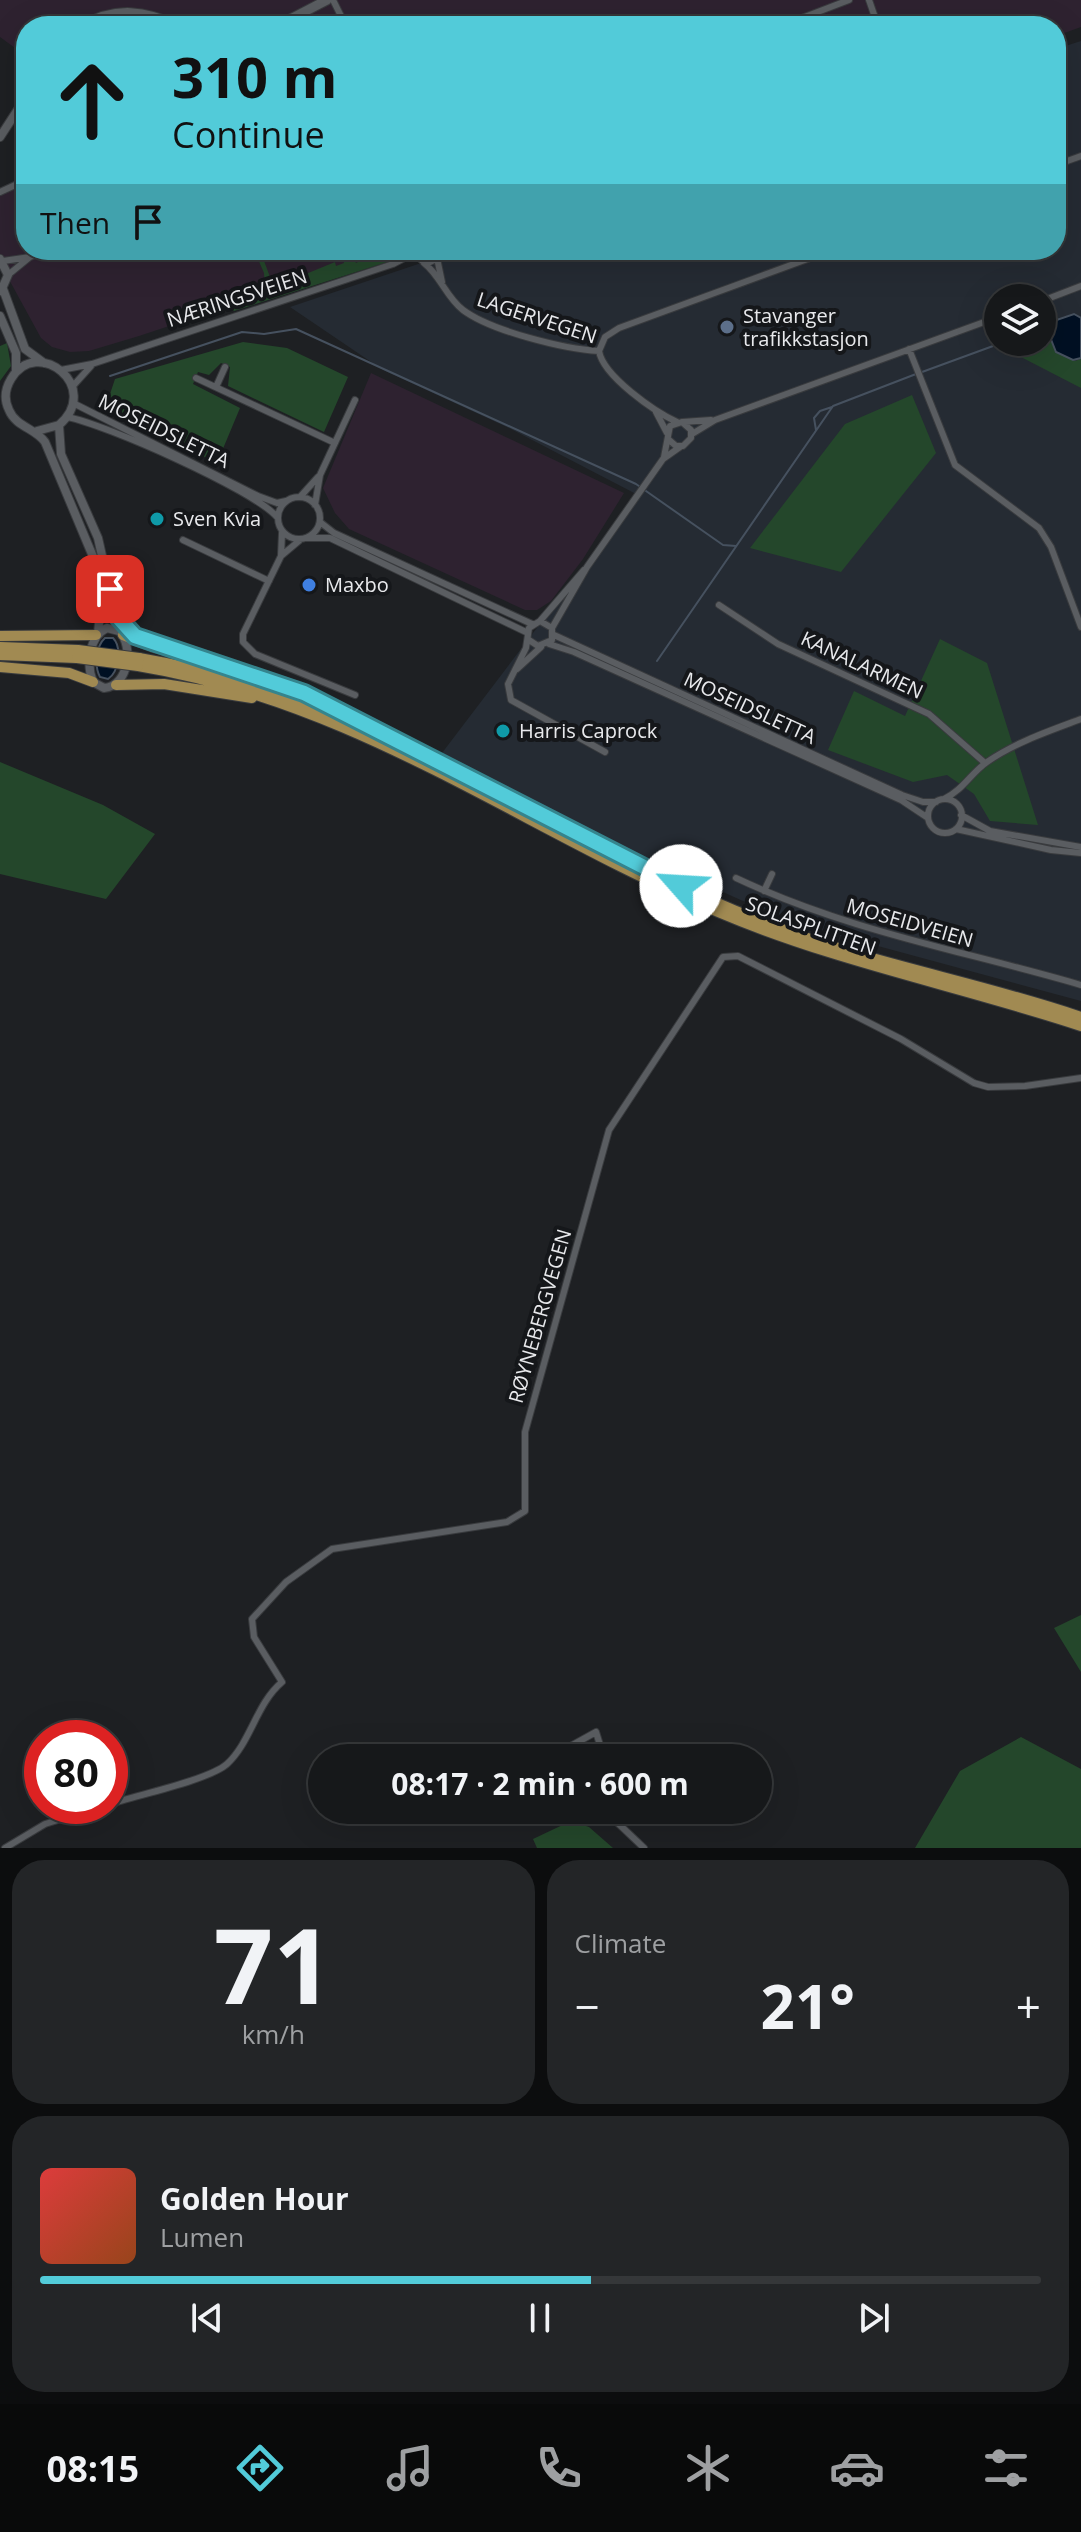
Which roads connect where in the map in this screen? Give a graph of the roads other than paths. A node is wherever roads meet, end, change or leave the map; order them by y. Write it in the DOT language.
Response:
graph roads {
  1 [pos="330,0"];
  2 [pos="849,0"];
  3 [pos="101,16"];
  4 [pos="158,16"];
  5 [pos="297,16"];
  6 [pos="807,16"];
  7 [pos="16,112"];
  8 [pos="0,137"];
  9 [pos="1,260"];
  10 [pos="26,260"];
  11 [pos="400,260"];
  12 [pos="433,260"];
  13 [pos="437,260"];
  14 [pos="805,260"];
  15 [pos="422,262"];
  16 [pos="393,264"];
  17 [pos="8,275"];
  18 [pos="443,286"];
  19 [pos="1081,286"];
  20 [pos="1,290"];
  21 [pos="1056,296"];
  22 [pos="0,316"];
  23 [pos="984,322"];
  24 [pos="909,349"];
  25 [pos="599,351"];
  26 [pos="44,363"];
  27 [pos="92,364"];
  28 [pos="225,367"];
  29 [pos="61,370"];
  30 [pos="16,373"];
  31 [pos="196,378"];
  32 [pos="4,387"];
  33 [pos="72,387"];
  34 [pos="216,387"];
  35 [pos="355,400"];
  36 [pos="3,401"];
  37 [pos="73,403"];
  38 [pos="656,412"];
  39 [pos="67,417"];
  40 [pos="715,420"];
  41 [pos="680,422"];
  42 [pos="59,425"];
  43 [pos="37,431"];
  44 [pos="692,434"];
  45 [pos="667,436"];
  46 [pos="335,443"];
  47 [pos="680,447"];
  48 [pos="663,459"];
  49 [pos="320,475"];
  50 [pos="300,497"];
  51 [pos="286,501"];
  52 [pos="315,505"];
  53 [pos="277,517"];
  54 [pos="320,522"];
  55 [pos="282,533"];
  56 [pos="303,539"];
  57 [pos="183,540"];
  58 [pos="281,556"];
  59 [pos="587,567"];
  60 [pos="269,581"];
  61 [pos="111,599"];
  62 [pos="719,605"];
  63 [pos="540,621"];
  64 [pos="532,624"];
  65 [pos="1081,627"];
  66 [pos="553,631"];
  67 [pos="121,633"];
  68 [pos="97,634"];
  69 [pos="0,636"];
  70 [pos="529,636"];
  71 [pos="545,645"];
  72 [pos="0,647"];
  73 [pos="169,649"];
  74 [pos="77,654"];
  75 [pos="0,655"];
  76 [pos="138,662"];
  77 [pos="0,667"];
  78 [pos="512,674"];
  79 [pos="93,682"];
  80 [pos="116,685"];
  81 [pos="355,695"];
  82 [pos="330,719"];
  83 [pos="1081,719"];
  84 [pos="380,733"];
  85 [pos="605,752"];
  86 [pos="985,763"];
  87 [pos="964,786"];
  88 [pos="944,799"];
  89 [pos="936,802"];
  90 [pos="960,811"];
  91 [pos="928,818"];
  92 [pos="956,829"];
  93 [pos="1081,850"];
  94 [pos="772,874"];
  95 [pos="736,878"];
  96 [pos="764,891"];
  97 [pos="1081,985"];
  98 [pos="1081,1017"];
  99 [pos="1081,1026"];
  100 [pos="1081,1078"];
  101 [pos="574,1744"];
  102 [pos="600,1744"];
  103 [pos="128,1798"];
  104 [pos="45,1824"];
  105 [pos="619,1824"];
  106 [pos="5,1848"];
  107 [pos="644,1848"];
  1 -- 5 [label="main road"];
  2 -- 6 [label="street"];
  3 -- 4 [label="street"];
  7 -- 8 [label="street"];
  9 -- 17 [label="street"];
  10 -- 17 [label="street"];
  11 -- 16 [label="street, NÆRINGSVEIEN"];
  12 -- 15 [label="street, NÆRINGSVEIEN"];
  13 -- 18 [label="street"];
  14 -- 25 [label="street"];
  15 -- 16 [label="street, NÆRINGSVEIEN"];
  15 -- 18 [label="street, LAGERVEGEN"];
  16 -- 27 [label="street, NÆRINGSVEIEN"];
  17 -- 20 [label="street"];
  18 -- 25 [label="street, LAGERVEGEN"];
  19 -- 21 [label="street"];
  20 -- 26 [label="street"];
  22 -- 30 [label="street"];
  23 -- 24 [label="street"];
  24 -- 40 [label="street"];
  24 -- 65 [label="street"];
  25 -- 38 [label="street, LAGERVEGEN"];
  26 -- 29 [label="street"];
  26 -- 30 [label="street"];
  27 -- 29 [label="street, NÆRINGSVEIEN"];
  27 -- 33 [label="street"];
  28 -- 34 [label="street"];
  29 -- 33 [label="street"];
  30 -- 32 [label="street"];
  31 -- 34 [label="street"];
  32 -- 36 [label="street"];
  33 -- 37 [label="street"];
  34 -- 46 [label="street"];
  35 -- 46 [label="street"];
  36 -- 43 [label="street"];
  37 -- 39 [label="street"];
  37 -- 51 [label="street, MOSEIDSLETTA"];
  38 -- 41 [label="street, LAGERVEGEN"];
  38 -- 45 [label="street, LAGERVEGEN"];
  39 -- 42 [label="street"];
  39 -- 53 [label="street, MOSEIDSLETTA"];
  40 -- 41 [label="street"];
  40 -- 44 [label="street"];
  41 -- 44 [label="street"];
  41 -- 45 [label="street"];
  42 -- 43 [label="street"];
  42 -- 61 [label="street"];
  43 -- 68 [label="street"];
  44 -- 47 [label="street"];
  45 -- 47 [label="street"];
  45 -- 48 [label="street"];
  46 -- 49 [label="street"];
  47 -- 48 [label="street"];
  48 -- 59 [label="street"];
  49 -- 50 [label="street"];
  49 -- 52 [label="street"];
  50 -- 51 [label="street"];
  50 -- 52 [label="street"];
  51 -- 53 [label="street"];
  52 -- 54 [label="street"];
  53 -- 55 [label="street"];
  54 -- 56 [label="street"];
  54 -- 64 [label="street"];
  55 -- 56 [label="street"];
  55 -- 58 [label="street"];
  56 -- 58 [label="street"];
  56 -- 70 [label="street"];
  57 -- 60 [label="street"];
  58 -- 60 [label="street"];
  59 -- 63 [label="street"];
  59 -- 66 [label="street"];
  60 -- 81 [label="street"];
  61 -- 67 [label="street"];
  61 -- 73 [label="street"];
  62 -- 86 [label="street, KANALARMEN"];
  63 -- 64 [label="street"];
  63 -- 66 [label="street, MOSEIDSLETTA"];
  64 -- 70 [label="street"];
  66 -- 71 [label="street"];
  66 -- 89 [label="street, MOSEIDSLETTA"];
  67 -- 68 [label="street"];
  67 -- 73 [label="highway"];
  67 -- 80 [label="street"];
  68 -- 69 [label="highway"];
  68 -- 79 [label="street"];
  70 -- 71 [label="street, MOSEIDSLETTA"];
  70 -- 78 [label="street"];
  71 -- 78 [label="street"];
  71 -- 91 [label="street, MOSEIDSLETTA"];
  72 -- 74 [label="highway, SOLASPLITTEN"];
  73 -- 84 [label="highway"];
  74 -- 75 [label="highway, SOLASPLITTEN"];
  74 -- 76 [label="highway, SOLASPLITTEN, bridge"];
  76 -- 82 [label="highway, SOLASPLITTEN"];
  76 -- 84 [label="highway, SOLASPLITTEN"];
  77 -- 79 [label="highway"];
  78 -- 85 [label="street"];
  79 -- 80 [label="street"];
  80 -- 82 [label="highway"];
  82 -- 99 [label="highway, SOLASPLITTEN"];
  83 -- 86 [label="street"];
  84 -- 98 [label="highway, SOLASPLITTEN"];
  86 -- 87 [label="street"];
  87 -- 88 [label="street"];
  87 -- 90 [label="street"];
  88 -- 89 [label="street"];
  88 -- 90 [label="street"];
  89 -- 91 [label="street"];
  90 -- 92 [label="street"];
  90 -- 93 [label="street"];
  91 -- 92 [label="street"];
  92 -- 93 [label="street"];
  94 -- 96 [label="street"];
  95 -- 96 [label="street, MOSEIDVEIEN"];
  96 -- 97 [label="street, MOSEIDVEIEN"];
  100 -- 103 [label="street, RØYNEBERGVEGEN"];
  101 -- 102 [label="street"];
  104 -- 106 [label="street"];
  105 -- 107 [label="street"];
}
